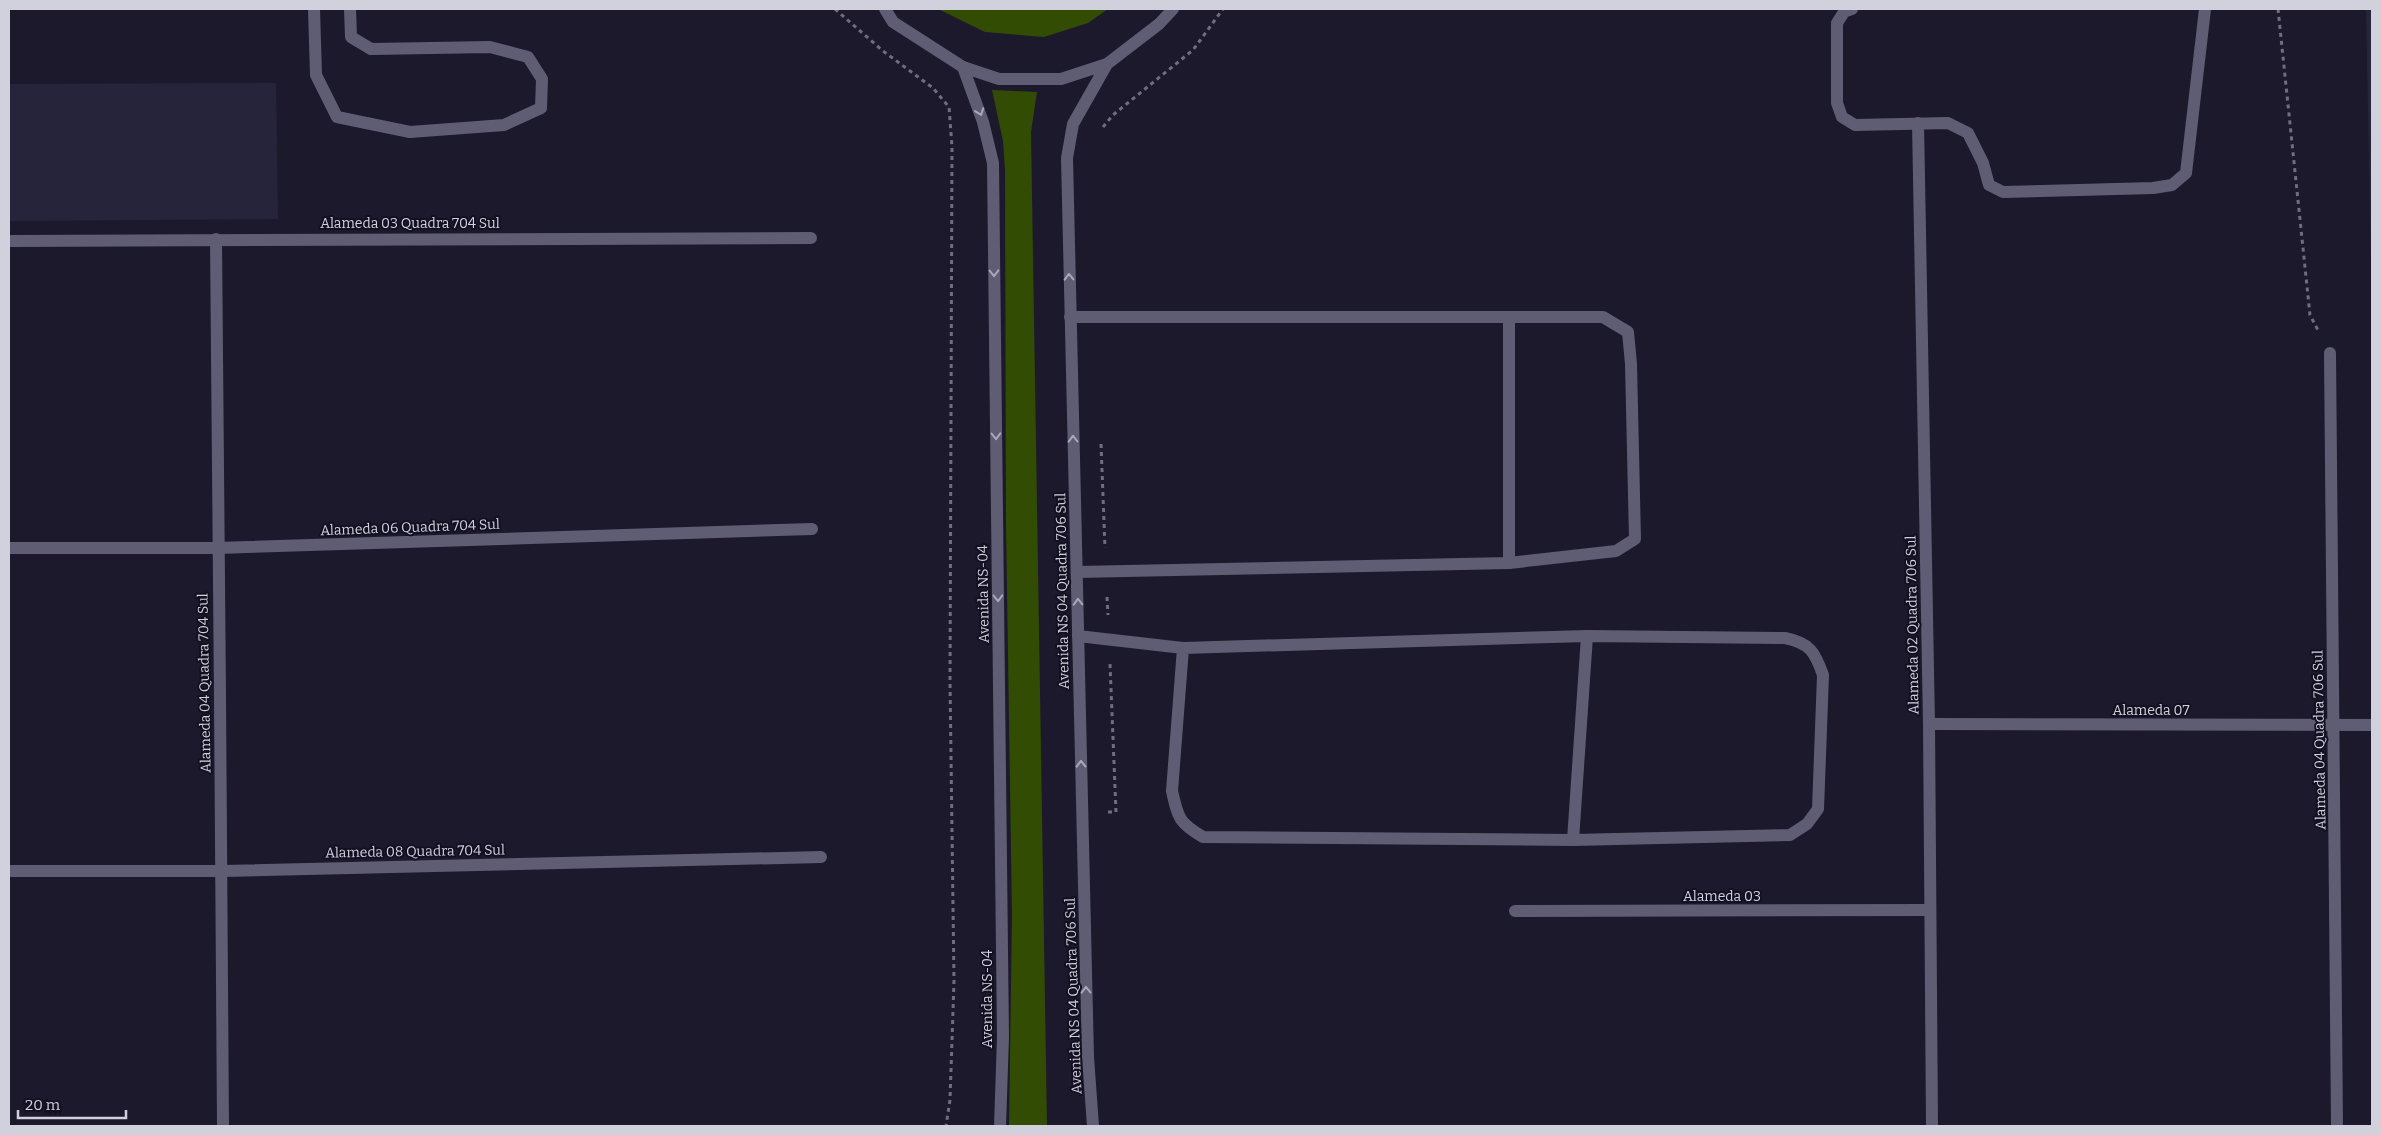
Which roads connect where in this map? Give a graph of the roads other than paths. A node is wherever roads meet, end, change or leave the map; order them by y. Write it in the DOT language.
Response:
graph roads {
  1 [pos="314,9"];
  2 [pos="350,9"];
  3 [pos="885,9"];
  4 [pos="1173,9"];
  5 [pos="1852,9"];
  6 [pos="2205,9"];
  7 [pos="1107,64"];
  8 [pos="963,67"];
  9 [pos="1918,123"];
  10 [pos="811,238"];
  11 [pos="216,239"];
  12 [pos="9,241"];
  13 [pos="1509,317"];
  14 [pos="1070,318"];
  15 [pos="2330,353"];
  16 [pos="812,529"];
  17 [pos="9,548"];
  18 [pos="217,548"];
  19 [pos="1509,563"];
  20 [pos="1077,572"];
  21 [pos="1078,636"];
  22 [pos="1587,636"];
  23 [pos="1183,648"];
  24 [pos="1929,724"];
  25 [pos="2372,725"];
  26 [pos="2334,726"];
  27 [pos="1573,840"];
  28 [pos="821,858"];
  29 [pos="9,871"];
  30 [pos="223,871"];
  31 [pos="1930,910"];
  32 [pos="1515,911"];
  33 [pos="223,1126"];
  34 [pos="1000,1126"];
  35 [pos="1093,1126"];
  36 [pos="1932,1126"];
  37 [pos="2338,1126"];
  1 -- 2 [label="street"];
  3 -- 8 [label="street"];
  4 -- 7 [label="street"];
  5 -- 9 [label="street"];
  6 -- 9 [label="street"];
  7 -- 8 [label="street"];
  14 -- 7 [label="street, Avenida NS 04 Quadra 706 Sul, one-way"];
  8 -- 34 [label="street, Avenida NS-04, one-way"];
  9 -- 24 [label="street, Alameda 02 Quadra 706 Sul"];
  10 -- 11 [label="street, Alameda 03 Quadra 704 Sul"];
  11 -- 12 [label="street, Alameda 03 Quadra 704 Sul"];
  11 -- 18 [label="street, Alameda 04 Quadra 704 Sul"];
  13 -- 14 [label="street"];
  13 -- 19 [label="street"];
  13 -- 19 [label="street"];
  20 -- 14 [label="street, Avenida NS 04 Quadra 706 Sul, one-way"];
  15 -- 26 [label="street, Alameda 04 Quadra 706 Sul"];
  16 -- 18 [label="street, Alameda 06 Quadra 704 Sul"];
  17 -- 18 [label="street, Alameda 06 Quadra 704 Sul"];
  18 -- 30 [label="street, Alameda 04 Quadra 704 Sul"];
  19 -- 20 [label="street"];
  21 -- 20 [label="street, Avenida NS 04 Quadra 706 Sul, one-way"];
  21 -- 23 [label="street"];
  35 -- 21 [label="street, Avenida NS 04 Quadra 706 Sul, one-way"];
  22 -- 23 [label="street"];
  22 -- 27 [label="street"];
  22 -- 27 [label="street"];
  23 -- 27 [label="street"];
  24 -- 26 [label="street, Alameda 07"];
  24 -- 31 [label="street, Alameda 02 Quadra 706 Sul"];
  25 -- 26 [label="street, Alameda 07"];
  26 -- 37 [label="street, Alameda 04 Quadra 706 Sul"];
  28 -- 30 [label="street, Alameda 08 Quadra 704 Sul"];
  29 -- 30 [label="street, Alameda 08 Quadra 704 Sul"];
  30 -- 33 [label="street, Alameda 04 Quadra 704 Sul"];
  31 -- 32 [label="street, Alameda 03"];
  31 -- 36 [label="street, Alameda 02 Quadra 706 Sul"];
}
